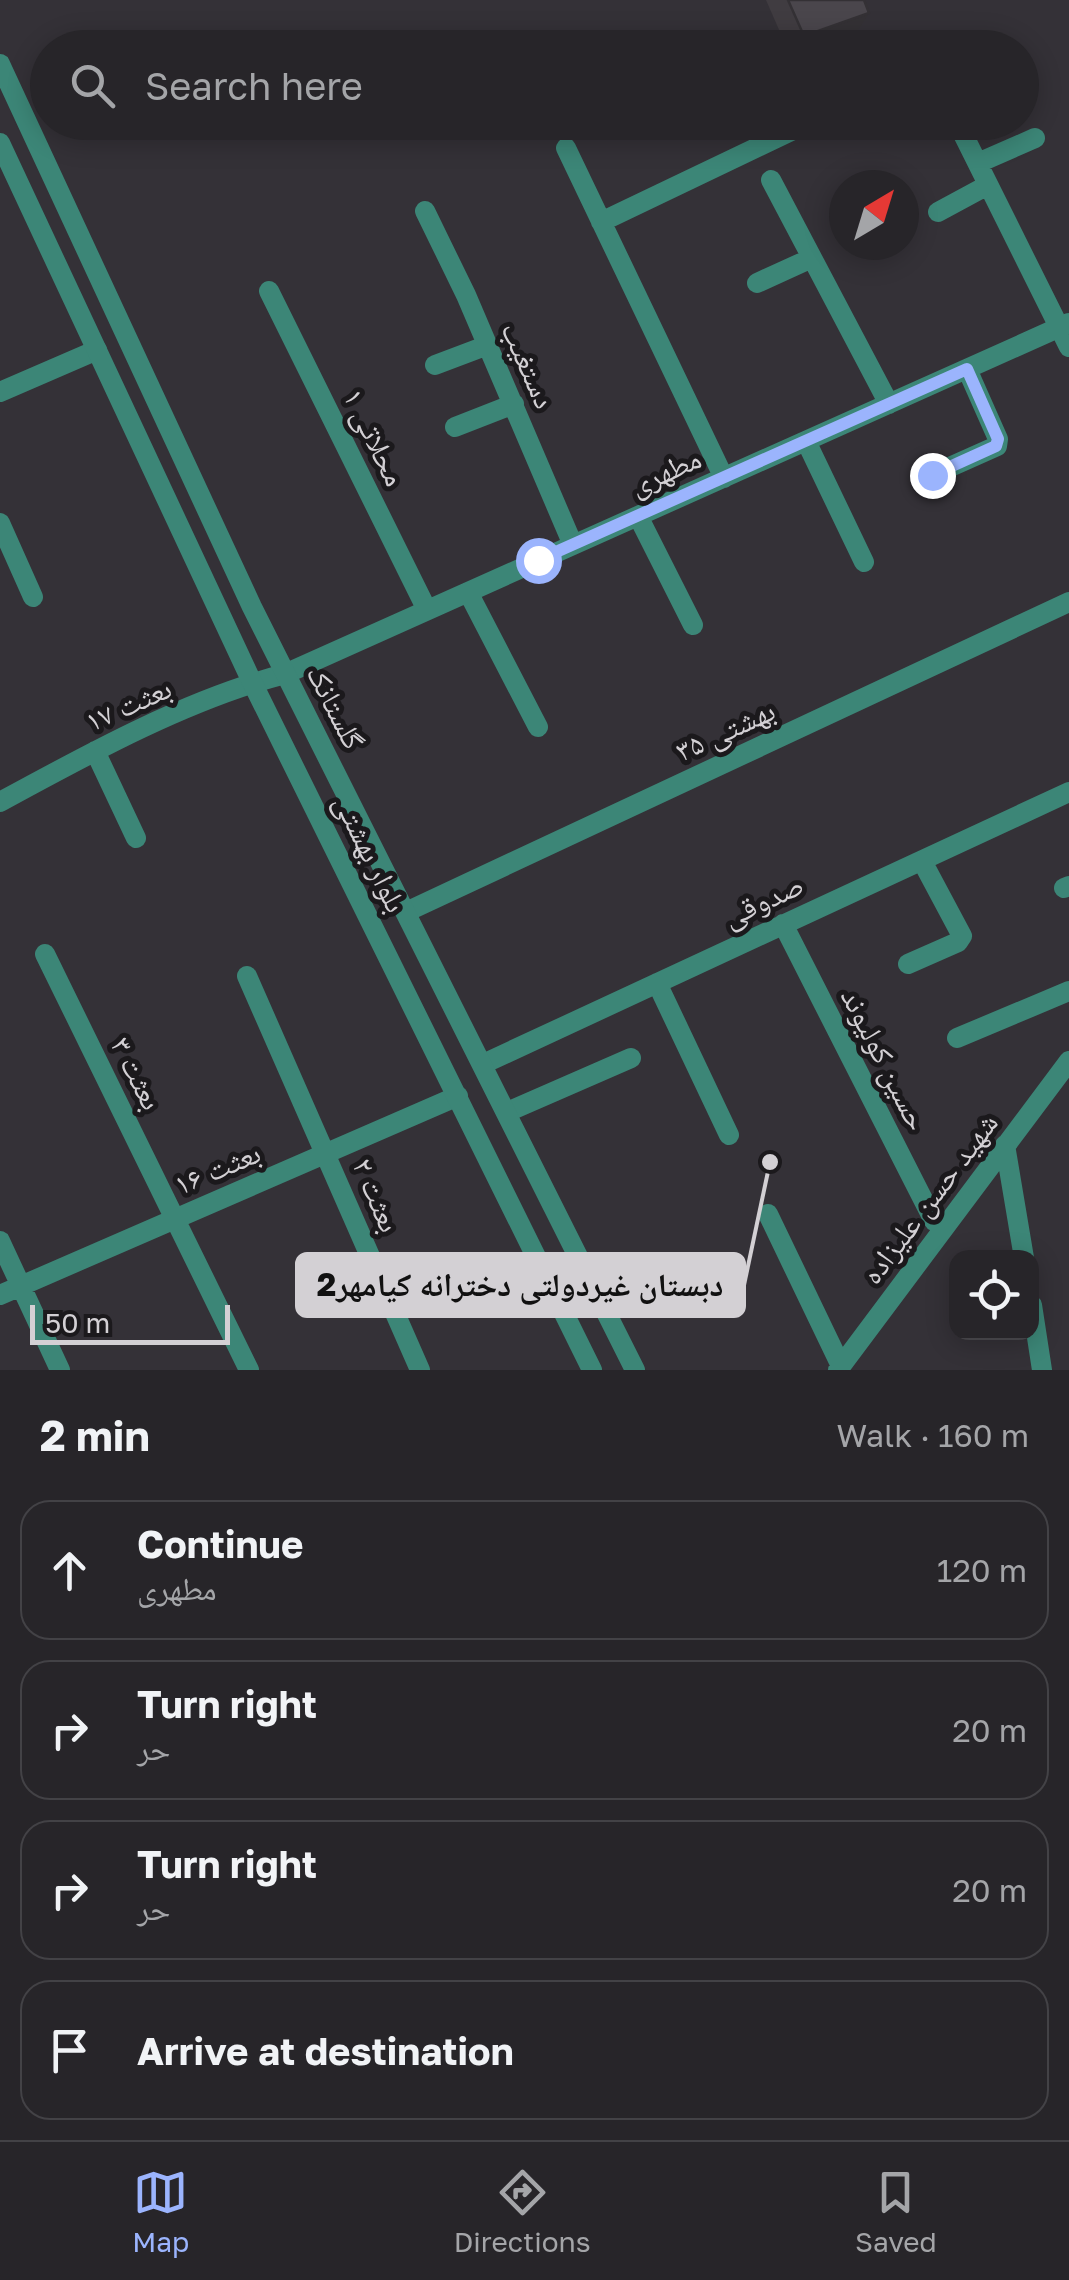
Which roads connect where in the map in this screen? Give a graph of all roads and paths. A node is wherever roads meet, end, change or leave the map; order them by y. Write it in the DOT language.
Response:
graph roads {
  1 [pos="0,64"];
  2 [pos="30,128"];
  3 [pos="36,140"];
  4 [pos="772,140"];
  5 [pos="966,140"];
  6 [pos="1030,140"];
  7 [pos="0,143"];
  8 [pos="566,148"];
  9 [pos="978,163"];
  10 [pos="771,180"];
  11 [pos="988,185"];
  12 [pos="425,211"];
  13 [pos="938,212"];
  14 [pos="601,222"];
  15 [pos="812,258"];
  16 [pos="757,283"];
  17 [pos="269,291"];
  18 [pos="1066,332"];
  19 [pos="488,345"];
  20 [pos="98,350"];
  21 [pos="436,364"];
  22 [pos="967,369"];
  23 [pos="0,392"];
  24 [pos="514,404"];
  25 [pos="889,404"];
  26 [pos="455,427"];
  27 [pos="806,440"];
  28 [pos="932,475"];
  29 [pos="724,478"];
  30 [pos="638,516"];
  31 [pos="0,523"];
  32 [pos="574,545"];
  33 [pos="864,562"];
  34 [pos="468,592"];
  35 [pos="33,597"];
  36 [pos="1069,602"];
  37 [pos="427,610"];
  38 [pos="694,625"];
  39 [pos="285,674"];
  40 [pos="252,682"];
  41 [pos="538,727"];
  42 [pos="95,751"];
  43 [pos="1069,792"];
  44 [pos="0,802"];
  45 [pos="136,838"];
  46 [pos="922,861"];
  47 [pos="406,912"];
  48 [pos="783,924"];
  49 [pos="44,954"];
  50 [pos="908,964"];
  51 [pos="247,976"];
  52 [pos="657,982"];
  53 [pos="1069,992"];
  54 [pos="958,1038"];
  55 [pos="632,1058"];
  56 [pos="1069,1061"];
  57 [pos="483,1064"];
  58 [pos="458,1096"];
  59 [pos="506,1112"];
  60 [pos="728,1135"];
  61 [pos="1005,1145"];
  62 [pos="326,1153"];
  63 [pos="768,1214"];
  64 [pos="176,1218"];
  65 [pos="934,1221"];
  66 [pos="0,1241"];
  67 [pos="1023,1250"];
  68 [pos="22,1285"];
  69 [pos="0,1294"];
  70 [pos="1037,1340"];
  71 [pos="839,1368"];
  72 [pos="60,1370"];
  73 [pos="249,1370"];
  74 [pos="420,1370"];
  75 [pos="592,1370"];
  76 [pos="635,1370"];
  77 [pos="1042,1370"];
  1 -- 2 [label="street, گلستانک"];
  3 -- 39 [label="street, گلستانک"];
  4 -- 14 [label="street"];
  5 -- 9 [label="street"];
  6 -- 9 [label="street"];
  7 -- 20 [label="street, بلوار بهشتی"];
  8 -- 14 [label="street"];
  9 -- 11 [label="street"];
  10 -- 15 [label="street"];
  11 -- 13 [label="street"];
  11 -- 18 [label="street"];
  12 -- 19 [label="street, دستغیب"];
  14 -- 29 [label="street"];
  15 -- 16 [label="street"];
  15 -- 25 [label="street"];
  17 -- 37 [label="street, محلاتی ۱"];
  18 -- 22 [label="street, مطهری"];
  19 -- 21 [label="street"];
  19 -- 24 [label="street, دستغیب"];
  20 -- 23 [label="street"];
  20 -- 40 [label="street, بلوار بهشتی"];
  22 -- 25 [label="street, مطهری"];
  22 -- 28 [label="street"];
  24 -- 26 [label="street"];
  24 -- 32 [label="street, دستغیب"];
  25 -- 27 [label="street, مطهری"];
  27 -- 29 [label="street, مطهری"];
  27 -- 33 [label="street"];
  29 -- 30 [label="street, مطهری"];
  30 -- 32 [label="street, مطهری"];
  30 -- 38 [label="street"];
  31 -- 35 [label="street"];
  32 -- 34 [label="street, مطهری"];
  34 -- 37 [label="street, مطهری"];
  34 -- 41 [label="street"];
  36 -- 47 [label="street, بهشتی ۳۵"];
  37 -- 39 [label="street, مطهری"];
  39 -- 40 [label="street, بعثت ۱۷"];
  39 -- 47 [label="street, گلستانک"];
  40 -- 42 [label="street, بعثت ۱۷"];
  40 -- 58 [label="street, بلوار بهشتی"];
  42 -- 44 [label="street, بعثت ۱۷"];
  42 -- 45 [label="street"];
  43 -- 46 [label="street, صدوقی"];
  46 -- 48 [label="street, صدوقی"];
  46 -- 50 [label="street"];
  47 -- 57 [label="street, گلستانک"];
  48 -- 52 [label="street, صدوقی"];
  48 -- 65 [label="street, حسین کولیوند"];
  49 -- 64 [label="street, بعثت ۳"];
  51 -- 62 [label="street, بعثت ۲"];
  52 -- 57 [label="street, صدوقی"];
  52 -- 60 [label="street"];
  53 -- 54 [label="street"];
  55 -- 59 [label="street"];
  56 -- 61 [label="street, شهید حسن علیزاده"];
  57 -- 59 [label="street, گلستانک"];
  58 -- 62 [label="street, بعثت ۱۶"];
  58 -- 75 [label="street, بلوار بهشتی"];
  59 -- 76 [label="street, گلستانک"];
  61 -- 67 [label="street"];
  61 -- 71 [label="street, شهید حسن علیزاده"];
  62 -- 64 [label="street, بعثت ۱۶"];
  62 -- 74 [label="street, بعثت ۲"];
  63 -- 71 [label="street"];
  64 -- 68 [label="street, بعثت ۱۶"];
  64 -- 73 [label="street, بعثت ۳"];
  66 -- 68 [label="street"];
  68 -- 69 [label="street, بعثت ۱۶"];
  68 -- 72 [label="street"];
  70 -- 77 [label="street"];
}
